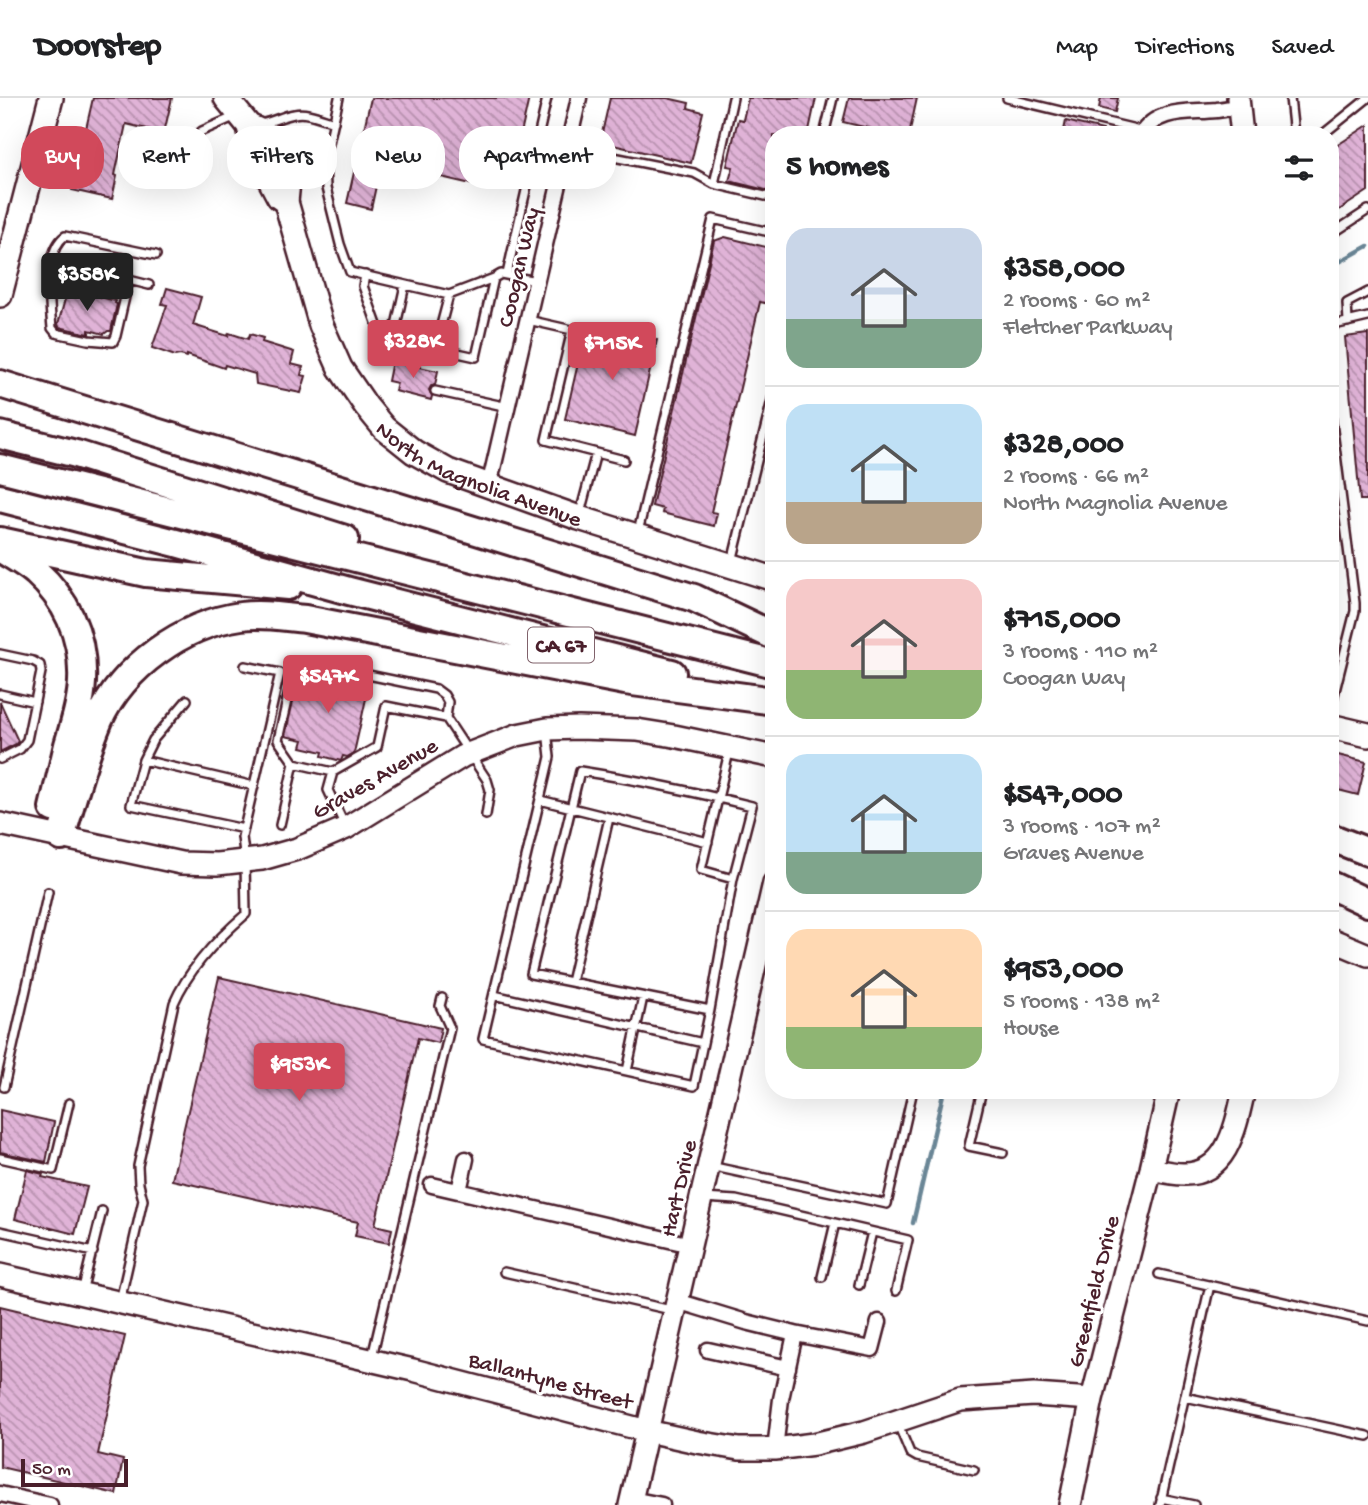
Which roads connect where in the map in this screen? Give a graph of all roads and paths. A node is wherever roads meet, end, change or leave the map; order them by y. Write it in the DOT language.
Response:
graph roads {
  1 [pos="51,98"];
  2 [pos="339,98"];
  3 [pos="547,98"];
  4 [pos="579,98"];
  5 [pos="733,98"];
  6 [pos="833,98"];
  7 [pos="1007,98"];
  8 [pos="1290,98"];
  9 [pos="1368,99"];
  10 [pos="1238,102"];
  11 [pos="238,113"];
  12 [pos="334,122"];
  13 [pos="212,126"];
  14 [pos="573,126"];
  15 [pos="826,126"];
  16 [pos="1115,126"];
  17 [pos="1148,126"];
  18 [pos="1241,126"];
  19 [pos="1293,126"];
  20 [pos="1334,126"];
  21 [pos="616,158"];
  22 [pos="713,184"];
  23 [pos="559,189"];
  24 [pos="765,196"];
  25 [pos="1368,210"];
  26 [pos="1339,229"];
  27 [pos="765,231"];
  28 [pos="156,255"];
  29 [pos="507,274"];
  30 [pos="365,275"];
  31 [pos="494,278"];
  32 [pos="537,282"];
  33 [pos="149,285"];
  34 [pos="405,285"];
  35 [pos="1368,292"];
  36 [pos="0,295"];
  37 [pos="449,295"];
  38 [pos="1368,317"];
  39 [pos="528,320"];
  40 [pos="1348,322"];
  41 [pos="1339,324"];
  42 [pos="393,339"];
  43 [pos="435,348"];
  44 [pos="0,384"];
  45 [pos="435,391"];
  46 [pos="508,407"];
  47 [pos="765,428"];
  48 [pos="8,437"];
  49 [pos="596,453"];
  50 [pos="624,460"];
  51 [pos="2,468"];
  52 [pos="1339,478"];
  53 [pos="489,486"];
  54 [pos="0,499"];
  55 [pos="579,518"];
  56 [pos="637,536"];
  57 [pos="0,541"];
  58 [pos="0,548"];
  59 [pos="731,566"];
  60 [pos="765,576"];
  61 [pos="349,591"];
  62 [pos="624,627"];
  63 [pos="765,632"];
  64 [pos="0,654"];
  65 [pos="765,662"];
  66 [pos="245,666"];
  67 [pos="1339,675"];
  68 [pos="0,695"];
  69 [pos="765,698"];
  70 [pos="765,699"];
  71 [pos="187,701"];
  72 [pos="35,702"];
  73 [pos="446,718"];
  74 [pos="1339,728"];
  75 [pos="547,729"];
  76 [pos="1368,735"];
  77 [pos="730,748"];
  78 [pos="470,754"];
  79 [pos="765,755"];
  80 [pos="0,758"];
  81 [pos="143,760"];
  82 [pos="294,763"];
  83 [pos="333,772"];
  84 [pos="254,786"];
  85 [pos="718,797"];
  86 [pos="540,800"];
  87 [pos="571,809"];
  88 [pos="486,815"];
  89 [pos="609,818"];
  90 [pos="0,824"];
  91 [pos="280,825"];
  92 [pos="346,828"];
  93 [pos="244,829"];
  94 [pos="54,836"];
  95 [pos="1339,841"];
  96 [pos="708,842"];
  97 [pos="1368,852"];
  98 [pos="245,860"];
  99 [pos="733,879"];
  100 [pos="1339,889"];
  101 [pos="48,892"];
  102 [pos="1368,903"];
  103 [pos="765,924"];
  104 [pos="1339,943"];
  105 [pos="1368,955"];
  106 [pos="571,982"];
  107 [pos="494,995"];
  108 [pos="643,997"];
  109 [pos="442,998"];
  110 [pos="710,1010"];
  111 [pos="636,1027"];
  112 [pos="703,1043"];
  113 [pos="627,1071"];
  114 [pos="4,1087"];
  115 [pos="911,1099"];
  116 [pos="980,1099"];
  117 [pos="1167,1099"];
  118 [pos="1241,1099"];
  119 [pos="69,1103"];
  120 [pos="1003,1153"];
  121 [pos="0,1158"];
  122 [pos="466,1159"];
  123 [pos="709,1166"];
  124 [pos="1151,1169"];
  125 [pos="432,1185"];
  126 [pos="459,1191"];
  127 [pos="702,1198"];
  128 [pos="102,1211"];
  129 [pos="835,1223"];
  130 [pos="0,1231"];
  131 [pos="872,1232"];
  132 [pos="691,1245"];
  133 [pos="93,1252"];
  134 [pos="504,1272"];
  135 [pos="1159,1274"];
  136 [pos="0,1275"];
  137 [pos="822,1277"];
  138 [pos="859,1285"];
  139 [pos="1210,1285"];
  140 [pos="896,1291"];
  141 [pos="82,1293"];
  142 [pos="120,1301"];
  143 [pos="676,1306"];
  144 [pos="1368,1321"];
  145 [pos="879,1322"];
  146 [pos="795,1334"];
  147 [pos="708,1350"];
  148 [pos="371,1360"];
  149 [pos="788,1368"];
  150 [pos="1185,1397"];
  151 [pos="1092,1399"];
  152 [pos="897,1421"];
  153 [pos="647,1431"];
  154 [pos="1368,1436"];
  155 [pos="775,1449"];
  156 [pos="974,1471"];
  157 [pos="0,1494"];
  158 [pos="1160,1501"];
  159 [pos="631,1502"];
  160 [pos="50,1505"];
  161 [pos="662,1505"];
  162 [pos="1070,1505"];
  163 [pos="1194,1505"];
  1 -- 36 [label="main road"];
  2 -- 12 [label="lane"];
  3 -- 29 [label="lane"];
  4 -- 14 [label="street, Coogan Way"];
  5 -- 22 [label="lane"];
  6 -- 15 [label="lane"];
  7 -- 16 [label="lane"];
  8 -- 19 [label="lane"];
  9 -- 20 [label="lane"];
  10 -- 17 [label="street"];
  10 -- 18 [label="main road"];
  11 -- 12 [label="lane"];
  11 -- 13 [label="lane"];
  11 -- 53 [label="main road, North Magnolia Avenue"];
  12 -- 30 [label="lane"];
  21 -- 22 [label="lane"];
  22 -- 24 [label="lane"];
  23 -- 32 [label="street, Coogan Way"];
  25 -- 26 [label="lane"];
  27 -- 56 [label="lane"];
  28 -- 33 [label="lane"];
  29 -- 31 [label="lane"];
  29 -- 32 [label="lane"];
  30 -- 34 [label="lane"];
  30 -- 42 [label="lane"];
  31 -- 37 [label="lane"];
  31 -- 43 [label="lane"];
  32 -- 39 [label="street, Coogan Way"];
  34 -- 37 [label="lane"];
  34 -- 42 [label="lane"];
  35 -- 40 [label="lane"];
  37 -- 43 [label="lane"];
  38 -- 40 [label="lane"];
  39 -- 46 [label="street, Coogan Way"];
  39 -- 49 [label="lane"];
  40 -- 41 [label="lane"];
  42 -- 43 [label="lane"];
  44 -- 63 [label="highway"];
  45 -- 46 [label="lane"];
  46 -- 53 [label="street, Coogan Way"];
  47 -- 59 [label="lane"];
  48 -- 62 [label="highway"];
  49 -- 50 [label="lane"];
  49 -- 55 [label="lane"];
  51 -- 62 [label="highway"];
  52 -- 67 [label="lane"];
  53 -- 55 [label="main road, North Magnolia Avenue"];
  54 -- 61 [label="highway"];
  55 -- 56 [label="main road, North Magnolia Avenue"];
  56 -- 59 [label="main road, North Magnolia Avenue"];
  57 -- 61 [label="highway"];
  58 -- 94 [label="highway"];
  59 -- 60 [label="main road, North Magnolia Avenue"];
  61 -- 69 [label="highway, CA 67"];
  62 -- 65 [label="highway, CA 67"];
  64 -- 72 [label="lane"];
  66 -- 84 [label="lane"];
  68 -- 72 [label="lane"];
  70 -- 94 [label="highway"];
  71 -- 81 [label="lane"];
  72 -- 80 [label="lane"];
  73 -- 78 [label="lane"];
  73 -- 82 [label="lane"];
  73 -- 83 [label="lane"];
  74 -- 76 [label="main road"];
  75 -- 77 [label="main road, Graves Avenue"];
  75 -- 78 [label="main road, Graves Avenue"];
  75 -- 86 [label="lane"];
  77 -- 79 [label="main road, Graves Avenue"];
  77 -- 85 [label="lane"];
  78 -- 88 [label="lane"];
  78 -- 92 [label="main road, Graves Avenue"];
  81 -- 84 [label="lane"];
  81 -- 93 [label="lane"];
  82 -- 83 [label="lane"];
  82 -- 91 [label="lane"];
  83 -- 92 [label="lane"];
  84 -- 93 [label="lane"];
  85 -- 87 [label="lane"];
  85 -- 96 [label="lane"];
  85 -- 99 [label="lane"];
  86 -- 87 [label="lane"];
  86 -- 107 [label="lane"];
  87 -- 89 [label="lane"];
  87 -- 106 [label="lane"];
  89 -- 96 [label="lane"];
  89 -- 106 [label="lane"];
  90 -- 94 [label="main road, Graves Avenue"];
  92 -- 98 [label="main road, Graves Avenue"];
  93 -- 98 [label="lane"];
  94 -- 98 [label="main road, Graves Avenue"];
  95 -- 97 [label="highway"];
  96 -- 99 [label="lane"];
  98 -- 142 [label="lane"];
  99 -- 110 [label="lane"];
  100 -- 102 [label="highway"];
  101 -- 114 [label="lane"];
  103 -- 123 [label="main road, Hart Drive"];
  104 -- 105 [label="main road"];
  106 -- 108 [label="lane"];
  107 -- 111 [label="lane"];
  107 -- 113 [label="lane"];
  108 -- 110 [label="lane"];
  108 -- 111 [label="lane"];
  109 -- 148 [label="lane"];
  110 -- 112 [label="lane"];
  111 -- 112 [label="lane"];
  111 -- 113 [label="lane"];
  112 -- 113 [label="lane"];
  115 -- 123 [label="lane"];
  116 -- 120 [label="lane"];
  117 -- 124 [label="main road, Greenfield Drive"];
  118 -- 124 [label="main road"];
  119 -- 121 [label="lane"];
  122 -- 126 [label="street"];
  123 -- 127 [label="main road, Hart Drive"];
  124 -- 151 [label="main road, Greenfield Drive"];
  125 -- 126 [label="street"];
  126 -- 132 [label="street"];
  127 -- 129 [label="lane"];
  127 -- 132 [label="main road, Hart Drive"];
  128 -- 133 [label="lane"];
  129 -- 131 [label="lane"];
  129 -- 137 [label="lane"];
  130 -- 133 [label="lane"];
  131 -- 138 [label="lane"];
  131 -- 140 [label="lane"];
  132 -- 143 [label="main road, Hart Drive"];
  133 -- 141 [label="lane"];
  134 -- 143 [label="lane"];
  135 -- 139 [label="lane"];
  136 -- 141 [label="main road, Ballantyne Street"];
  139 -- 144 [label="lane"];
  139 -- 150 [label="lane"];
  141 -- 142 [label="main road, Ballantyne Street"];
  142 -- 148 [label="main road, Ballantyne Street"];
  143 -- 146 [label="street"];
  143 -- 153 [label="main road, Hart Drive"];
  145 -- 146 [label="street"];
  146 -- 149 [label="street"];
  147 -- 149 [label="street"];
  148 -- 153 [label="main road, Ballantyne Street"];
  149 -- 155 [label="street"];
  150 -- 154 [label="lane"];
  150 -- 158 [label="lane"];
  151 -- 152 [label="main road, Ballantyne Street"];
  151 -- 162 [label="main road, Greenfield Drive"];
  152 -- 155 [label="main road, Ballantyne Street"];
  152 -- 156 [label="lane"];
  153 -- 155 [label="main road, Ballantyne Street"];
  153 -- 159 [label="main road, Hart Drive"];
  157 -- 160 [label="street"];
  158 -- 163 [label="lane"];
  159 -- 161 [label="street"];
}
